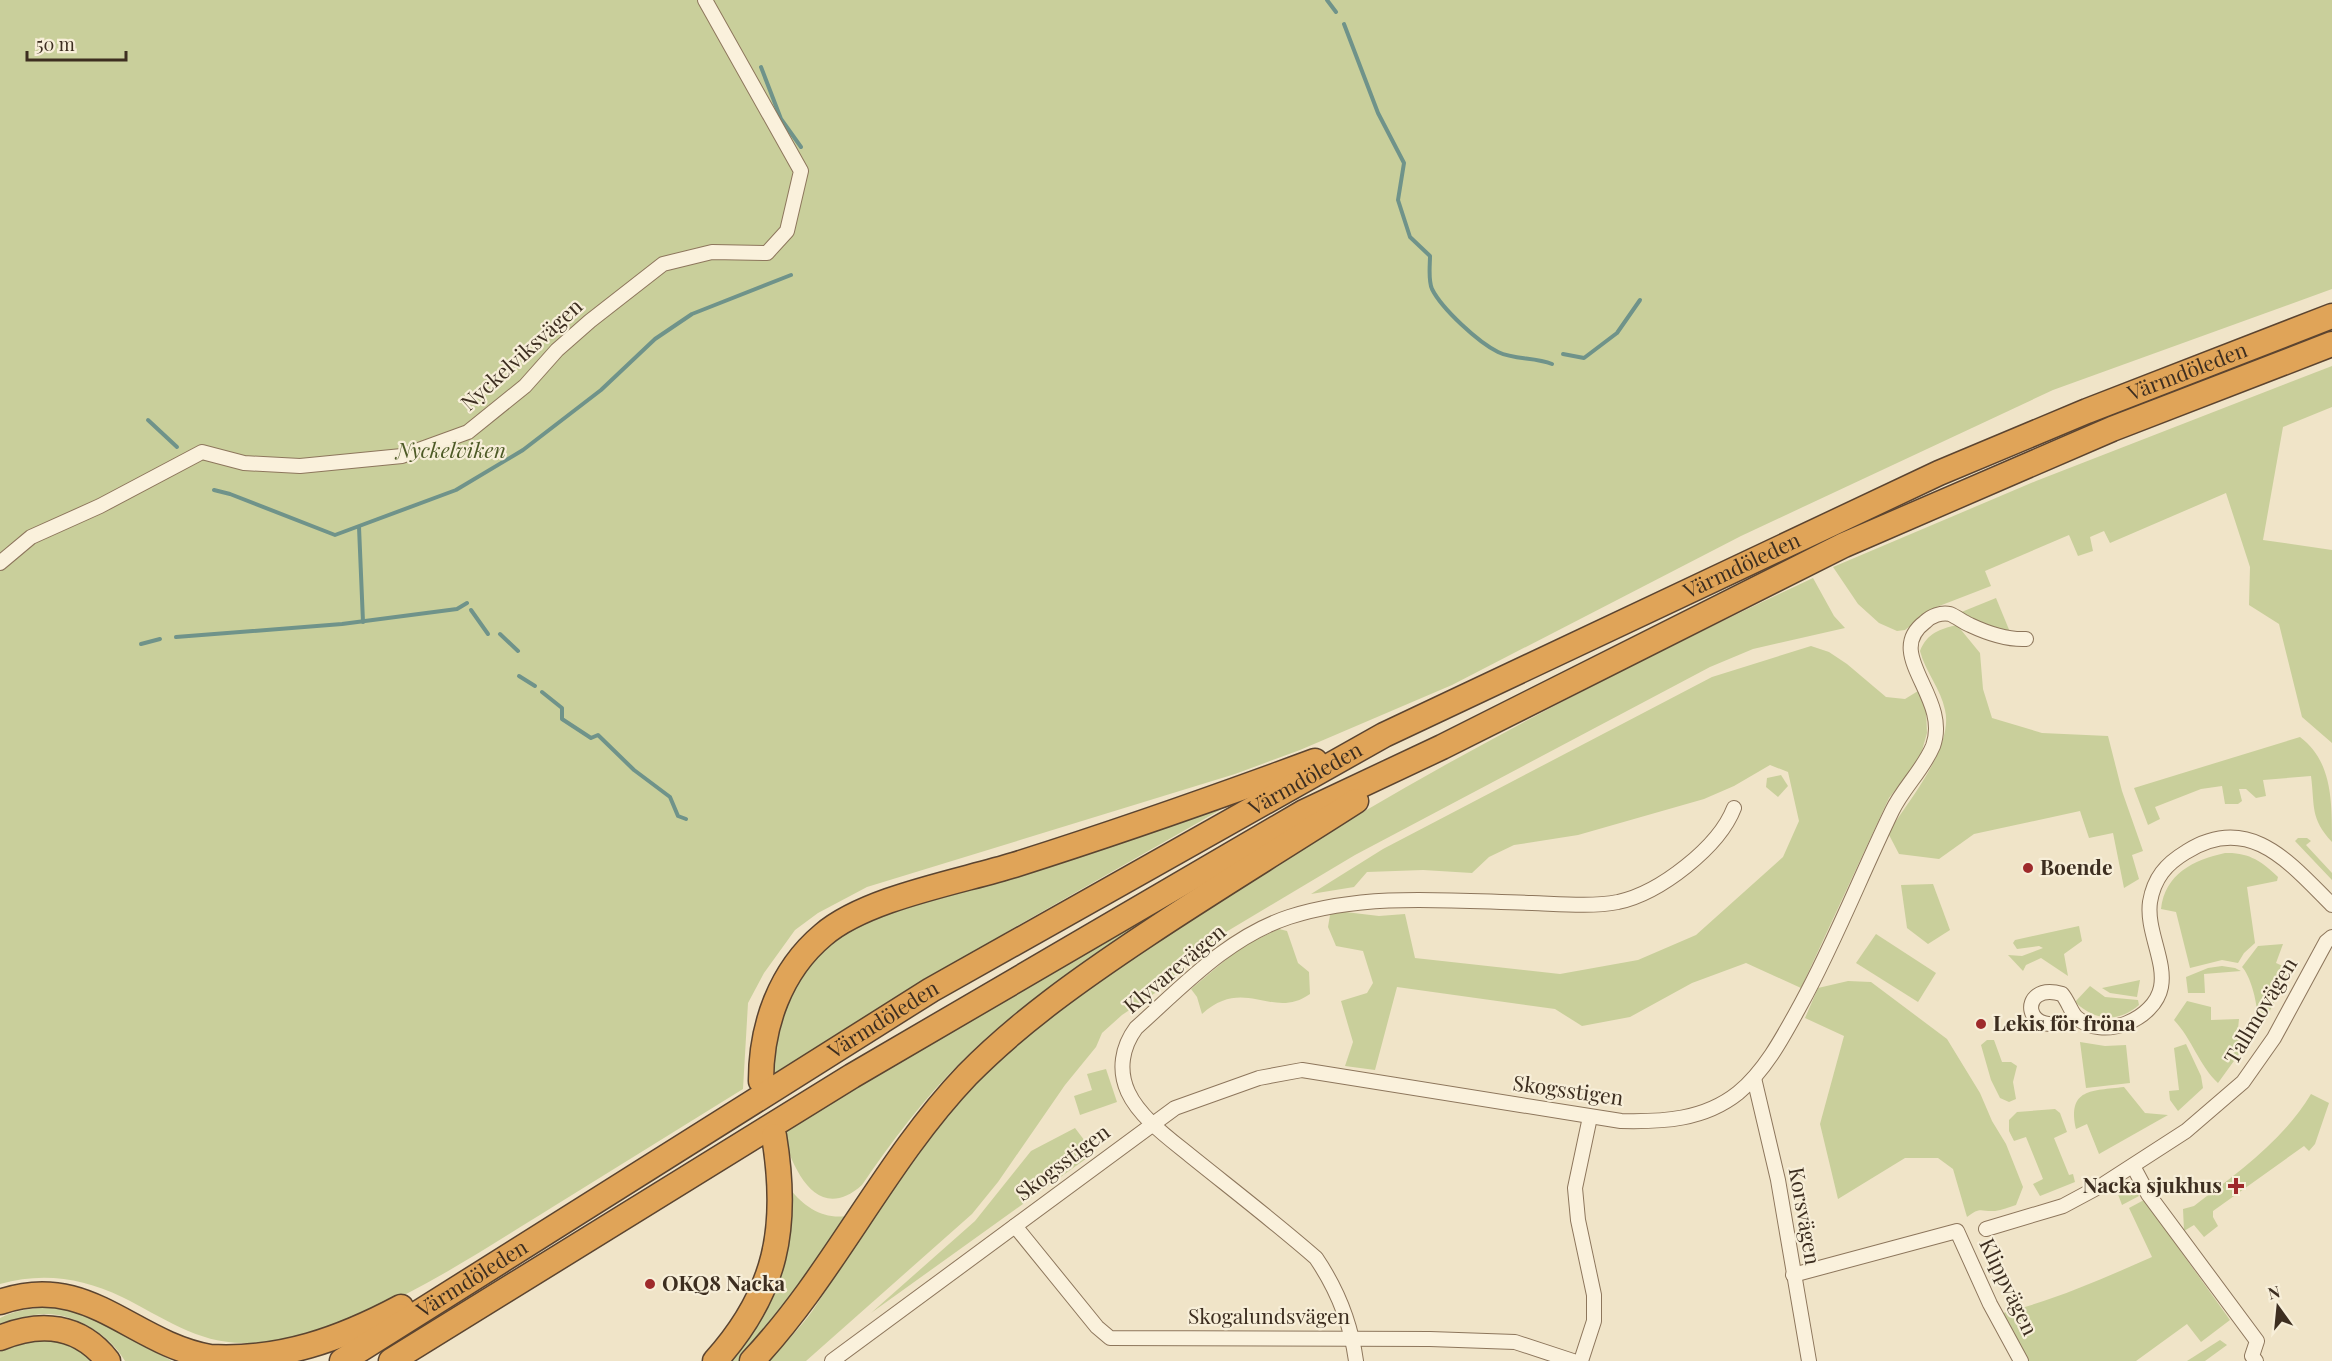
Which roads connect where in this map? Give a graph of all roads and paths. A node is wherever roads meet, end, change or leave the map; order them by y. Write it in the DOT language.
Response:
graph roads {
  1 [pos="705,0"];
  2 [pos="2332,316"];
  3 [pos="2332,344"];
  4 [pos="0,563"];
  5 [pos="2026,639"];
  6 [pos="1384,735"];
  7 [pos="1442,747"];
  8 [pos="1734,808"];
  9 [pos="2332,905"];
  10 [pos="2332,937"];
  11 [pos="2076,1017"];
  12 [pos="1754,1078"];
  13 [pos="761,1081"];
  14 [pos="1590,1118"];
  15 [pos="1154,1124"];
  16 [pos="774,1136"];
  17 [pos="2133,1166"];
  18 [pos="560,1224"];
  19 [pos="1015,1226"];
  20 [pos="1986,1228"];
  21 [pos="1793,1275"];
  22 [pos="0,1302"];
  23 [pos="446,1325"];
  24 [pos="0,1338"];
  25 [pos="1353,1338"];
  26 [pos="108,1361"];
  27 [pos="342,1361"];
  28 [pos="391,1361"];
  29 [pos="402,1361"];
  30 [pos="715,1361"];
  31 [pos="752,1361"];
  32 [pos="832,1361"];
  33 [pos="1356,1361"];
  34 [pos="1573,1361"];
  35 [pos="1581,1361"];
  36 [pos="1809,1361"];
  37 [pos="2021,1361"];
  38 [pos="2256,1361"];
  1 -- 4 [label="street, Nyckelviksvägen"];
  2 -- 6 [label="highway, Värmdöleden"];
  3 -- 7 [label="highway, Värmdöleden"];
  5 -- 12 [label="street, Skogsstigen"];
  6 -- 13 [label="highway"];
  6 -- 18 [label="highway, Värmdöleden"];
  7 -- 23 [label="highway, Värmdöleden"];
  7 -- 31 [label="highway"];
  8 -- 15 [label="street, Klyvarevägen"];
  9 -- 11 [label="street"];
  10 -- 17 [label="street, Tallmovägen"];
  12 -- 14 [label="street, Skogsstigen"];
  12 -- 21 [label="street, Korsvägen"];
  14 -- 15 [label="street, Skogsstigen"];
  14 -- 35 [label="street"];
  15 -- 19 [label="street, Skogsstigen"];
  15 -- 25 [label="street, Klyvarevägen"];
  16 -- 30 [label="highway"];
  17 -- 20 [label="street, Tallmovägen"];
  17 -- 38 [label="street"];
  18 -- 22 [label="highway"];
  18 -- 27 [label="highway, Värmdöleden"];
  19 -- 25 [label="street, Skogalundsvägen"];
  19 -- 32 [label="street, Skogsstigen"];
  21 -- 36 [label="street, Korsvägen"];
  21 -- 37 [label="street, Klippvägen"];
  23 -- 28 [label="highway, Värmdöleden"];
  23 -- 29 [label="highway"];
  24 -- 26 [label="highway"];
  25 -- 33 [label="street, Klyvarevägen"];
  25 -- 34 [label="street, Skogalundsvägen"];
}
